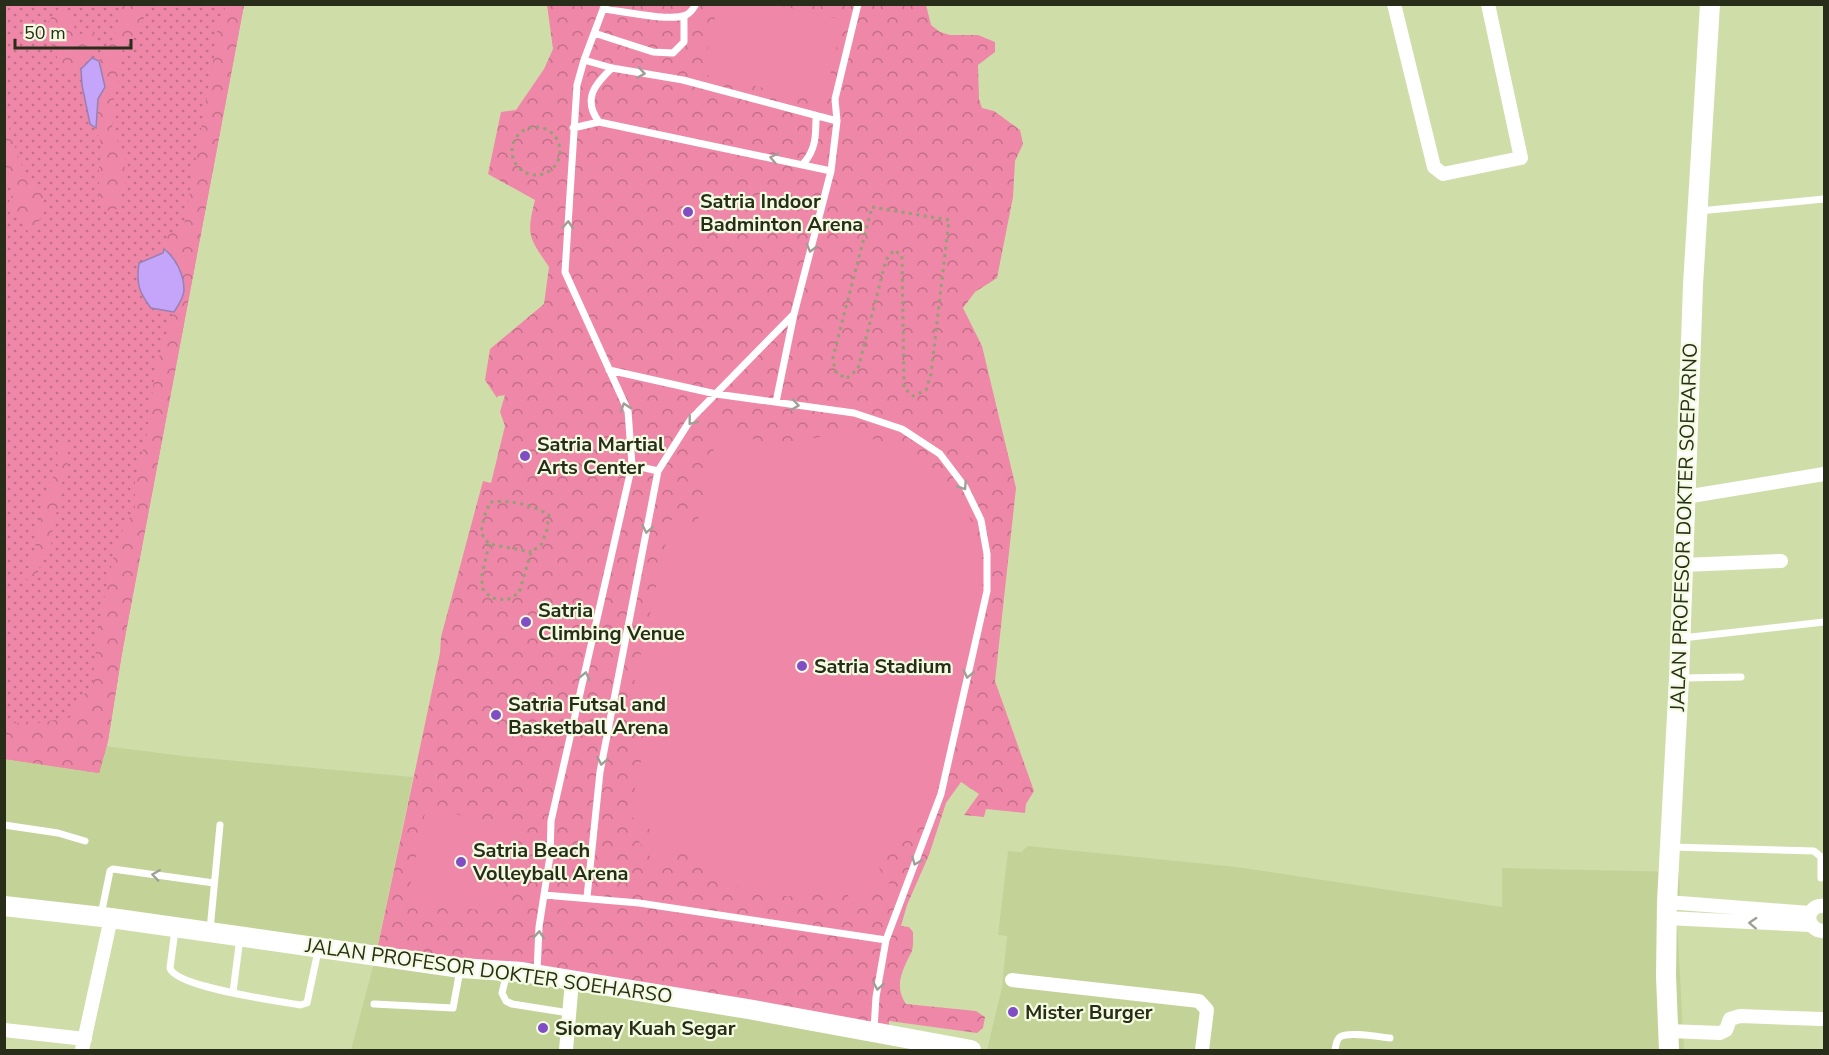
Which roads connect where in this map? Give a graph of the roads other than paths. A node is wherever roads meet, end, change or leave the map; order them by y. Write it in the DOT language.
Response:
graph roads {
  1 [pos="696,4"];
  2 [pos="858,4"];
  3 [pos="1394,4"];
  4 [pos="1488,4"];
  5 [pos="1710,4"];
  6 [pos="604,7"];
  7 [pos="684,16"];
  8 [pos="594,33"];
  9 [pos="584,60"];
  10 [pos="612,68"];
  11 [pos="816,116"];
  12 [pos="837,121"];
  13 [pos="600,122"];
  14 [pos="573,128"];
  15 [pos="803,165"];
  16 [pos="831,171"];
  17 [pos="1824,199"];
  18 [pos="1697,211"];
  19 [pos="794,314"];
  20 [pos="609,370"];
  21 [pos="716,394"];
  22 [pos="776,402"];
  23 [pos="632,465"];
  24 [pos="658,471"];
  25 [pos="1824,474"];
  26 [pos="1685,497"];
  27 [pos="1781,561"];
  28 [pos="1682,565"];
  29 [pos="1824,622"];
  30 [pos="1680,639"];
  31 [pos="1741,677"];
  32 [pos="1679,678"];
  33 [pos="4,825"];
  34 [pos="220,825"];
  35 [pos="85,841"];
  36 [pos="1670,847"];
  37 [pos="1821,878"];
  38 [pos="214,883"];
  39 [pos="544,895"];
  40 [pos="587,897"];
  41 [pos="4,906"];
  42 [pos="1824,906"];
  43 [pos="1667,910"];
  44 [pos="106,917"];
  45 [pos="1815,923"];
  46 [pos="176,927"];
  47 [pos="210,933"];
  48 [pos="240,937"];
  49 [pos="886,940"];
  50 [pos="319,948"];
  51 [pos="461,968"];
  52 [pos="507,971"];
  53 [pos="537,975"];
  54 [pos="1012,980"];
  55 [pos="572,981"];
  56 [pos="233,992"];
  57 [pos="375,1004"];
  58 [pos="569,1013"];
  59 [pos="1821,1019"];
  60 [pos="4,1030"];
  61 [pos="873,1032"];
  62 [pos="1390,1038"];
  63 [pos="1669,1041"];
  64 [pos="84,1045"];
  65 [pos="950,1049"];
  66 [pos="566,1050"];
  67 [pos="971,1050"];
  68 [pos="1202,1050"];
  69 [pos="1335,1050"];
  1 -- 7 [label="lane"];
  2 -- 12 [label="lane"];
  3 -- 4 [label="street"];
  5 -- 18 [label="street, JALAN PROFESOR DOKTER SOEPARNO"];
  6 -- 7 [label="lane"];
  6 -- 8 [label="lane"];
  7 -- 8 [label="lane"];
  8 -- 9 [label="lane"];
  9 -- 10 [label="lane"];
  9 -- 14 [label="lane"];
  10 -- 11 [label="lane, one-way"];
  10 -- 13 [label="lane"];
  11 -- 12 [label="lane"];
  11 -- 15 [label="lane"];
  12 -- 16 [label="lane"];
  13 -- 14 [label="lane"];
  15 -- 13 [label="lane, one-way"];
  20 -- 14 [label="lane, one-way"];
  15 -- 16 [label="lane"];
  16 -- 19 [label="lane, one-way"];
  17 -- 18 [label="lane"];
  18 -- 26 [label="street, JALAN PROFESOR DOKTER SOEPARNO"];
  19 -- 21 [label="lane"];
  19 -- 22 [label="lane"];
  20 -- 21 [label="lane"];
  23 -- 20 [label="lane, one-way"];
  21 -- 22 [label="lane"];
  21 -- 24 [label="lane, one-way"];
  22 -- 49 [label="lane, one-way"];
  23 -- 24 [label="lane"];
  39 -- 23 [label="lane, one-way"];
  24 -- 40 [label="lane, one-way"];
  25 -- 26 [label="street"];
  26 -- 28 [label="street, JALAN PROFESOR DOKTER SOEPARNO"];
  27 -- 28 [label="street"];
  28 -- 30 [label="street, JALAN PROFESOR DOKTER SOEPARNO"];
  29 -- 30 [label="lane"];
  30 -- 32 [label="street, JALAN PROFESOR DOKTER SOEPARNO"];
  31 -- 32 [label="lane"];
  32 -- 36 [label="street, JALAN PROFESOR DOKTER SOEPARNO"];
  33 -- 35 [label="lane"];
  34 -- 38 [label="lane"];
  36 -- 37 [label="lane"];
  36 -- 43 [label="street, JALAN PROFESOR DOKTER SOEPARNO"];
  38 -- 44 [label="lane, one-way"];
  38 -- 47 [label="lane"];
  39 -- 40 [label="lane"];
  53 -- 39 [label="lane, one-way"];
  40 -- 49 [label="lane"];
  41 -- 44 [label="street, JALAN PROFESOR DOKTER SOEHARSO"];
  42 -- 45 [label="street"];
  43 -- 45 [label="street"];
  43 -- 63 [label="street, JALAN PROFESOR DOKTER SOEPARNO"];
  44 -- 46 [label="street, JALAN PROFESOR DOKTER SOEHARSO"];
  44 -- 64 [label="street"];
  46 -- 47 [label="street, JALAN PROFESOR DOKTER SOEHARSO"];
  46 -- 56 [label="lane"];
  47 -- 48 [label="street, JALAN PROFESOR DOKTER SOEHARSO"];
  48 -- 50 [label="street, JALAN PROFESOR DOKTER SOEHARSO"];
  48 -- 56 [label="lane"];
  49 -- 61 [label="lane, one-way"];
  50 -- 51 [label="street, JALAN PROFESOR DOKTER SOEHARSO"];
  50 -- 56 [label="lane"];
  51 -- 52 [label="street, JALAN PROFESOR DOKTER SOEHARSO"];
  51 -- 57 [label="lane"];
  52 -- 53 [label="street, JALAN PROFESOR DOKTER SOEHARSO"];
  52 -- 58 [label="lane"];
  53 -- 55 [label="street, JALAN PROFESOR DOKTER SOEHARSO"];
  54 -- 68 [label="street"];
  55 -- 58 [label="street"];
  55 -- 61 [label="street, JALAN PROFESOR DOKTER SOEHARSO"];
  58 -- 66 [label="street"];
  59 -- 63 [label="street"];
  60 -- 64 [label="street"];
  61 -- 65 [label="street, JALAN PROFESOR DOKTER SOEHARSO"];
  62 -- 69 [label="lane"];
  65 -- 67 [label="street, JALAN PROFESOR DOKTER SOEHARSO"];
}
